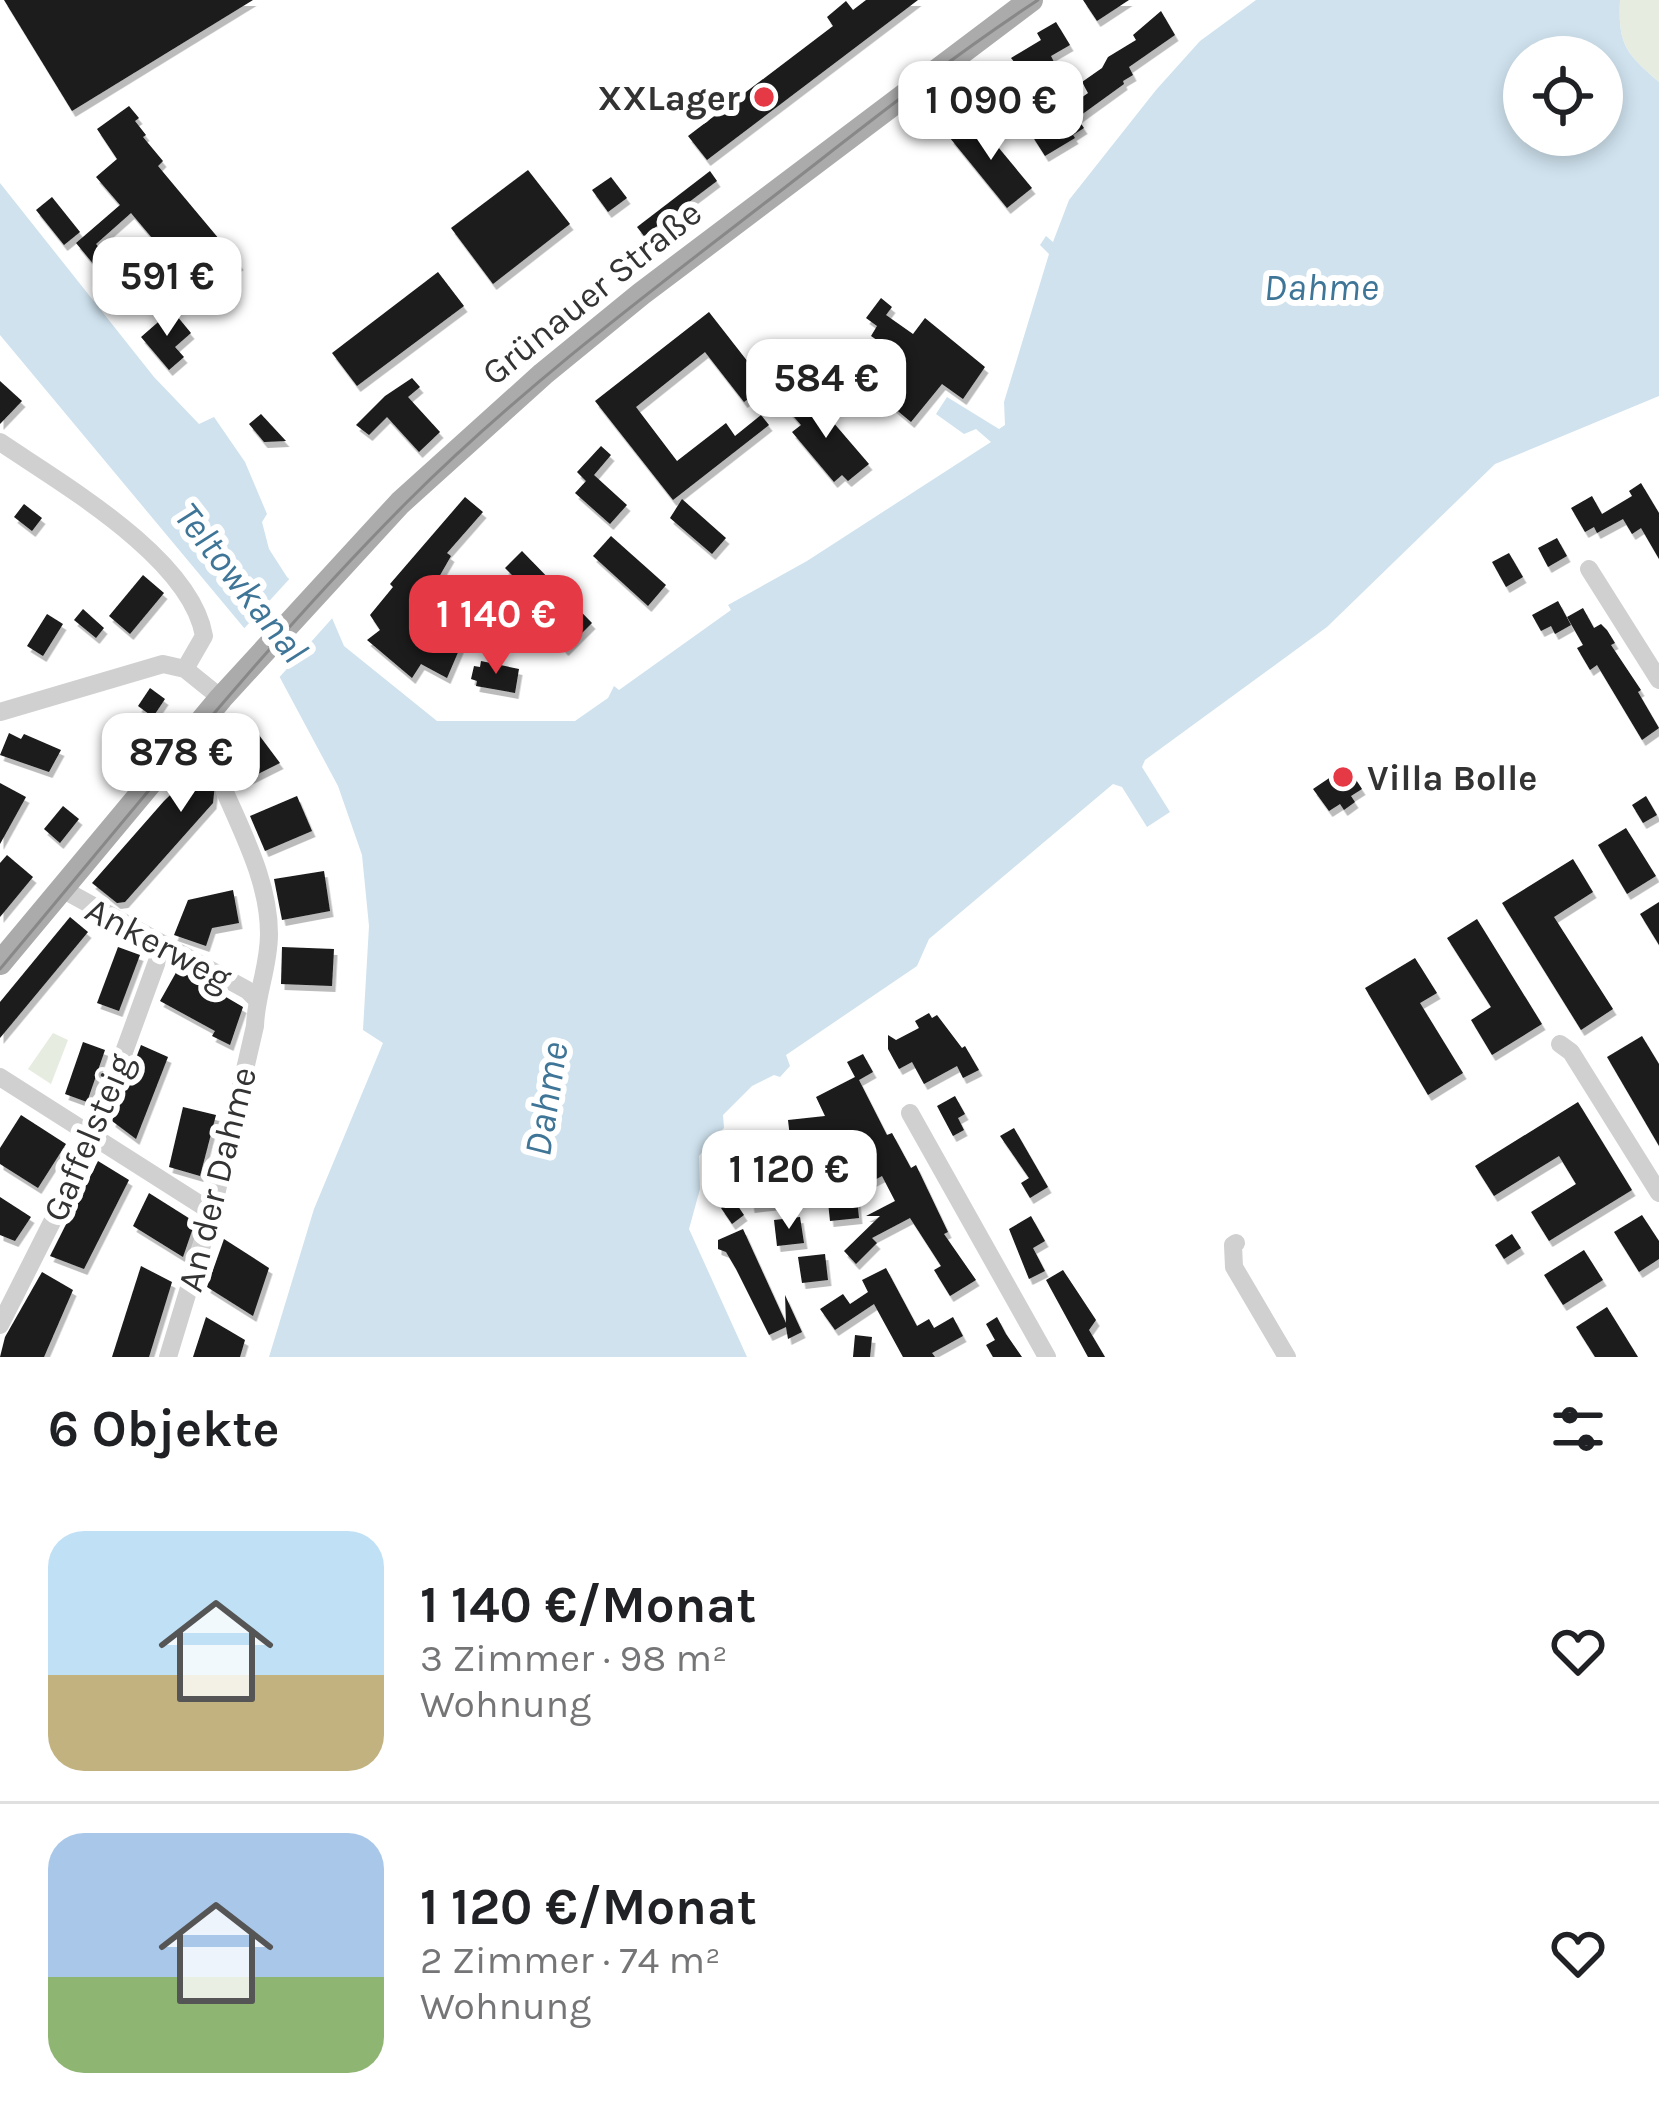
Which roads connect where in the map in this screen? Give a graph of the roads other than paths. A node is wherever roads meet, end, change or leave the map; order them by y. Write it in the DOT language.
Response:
graph roads {
  1 [pos="1031,0"];
  2 [pos="0,442"];
  3 [pos="1588,569"];
  4 [pos="185,669"];
  5 [pos="1659,680"];
  6 [pos="228,691"];
  7 [pos="0,712"];
  8 [pos="225,792"];
  9 [pos="62,889"];
  10 [pos="163,945"];
  11 [pos="0,963"];
  12 [pos="256,999"];
  13 [pos="1560,1045"];
  14 [pos="0,1077"];
  15 [pos="910,1113"];
  16 [pos="89,1134"];
  17 [pos="1659,1193"];
  18 [pos="212,1212"];
  19 [pos="1236,1243"];
  20 [pos="0,1325"];
  21 [pos="168,1357"];
  22 [pos="1047,1357"];
  23 [pos="1287,1357"];
  1 -- 6 [label="main road, Grünauer Straße"];
  2 -- 4 [label="street"];
  3 -- 5 [label="street"];
  4 -- 6 [label="street"];
  4 -- 7 [label="street"];
  6 -- 9 [label="main road, Grünauer Straße"];
  8 -- 12 [label="street, An der Dahme"];
  9 -- 10 [label="street, Ankerweg"];
  9 -- 11 [label="main road, Grünauer Straße"];
  10 -- 12 [label="street, Ankerweg"];
  10 -- 16 [label="street, Gaffelsteig"];
  12 -- 18 [label="street, An der Dahme"];
  13 -- 17 [label="street"];
  14 -- 16 [label="street"];
  15 -- 22 [label="street"];
  16 -- 18 [label="street"];
  16 -- 20 [label="street, Gaffelsteig"];
  18 -- 21 [label="street, An der Dahme"];
  19 -- 23 [label="street"];
}
